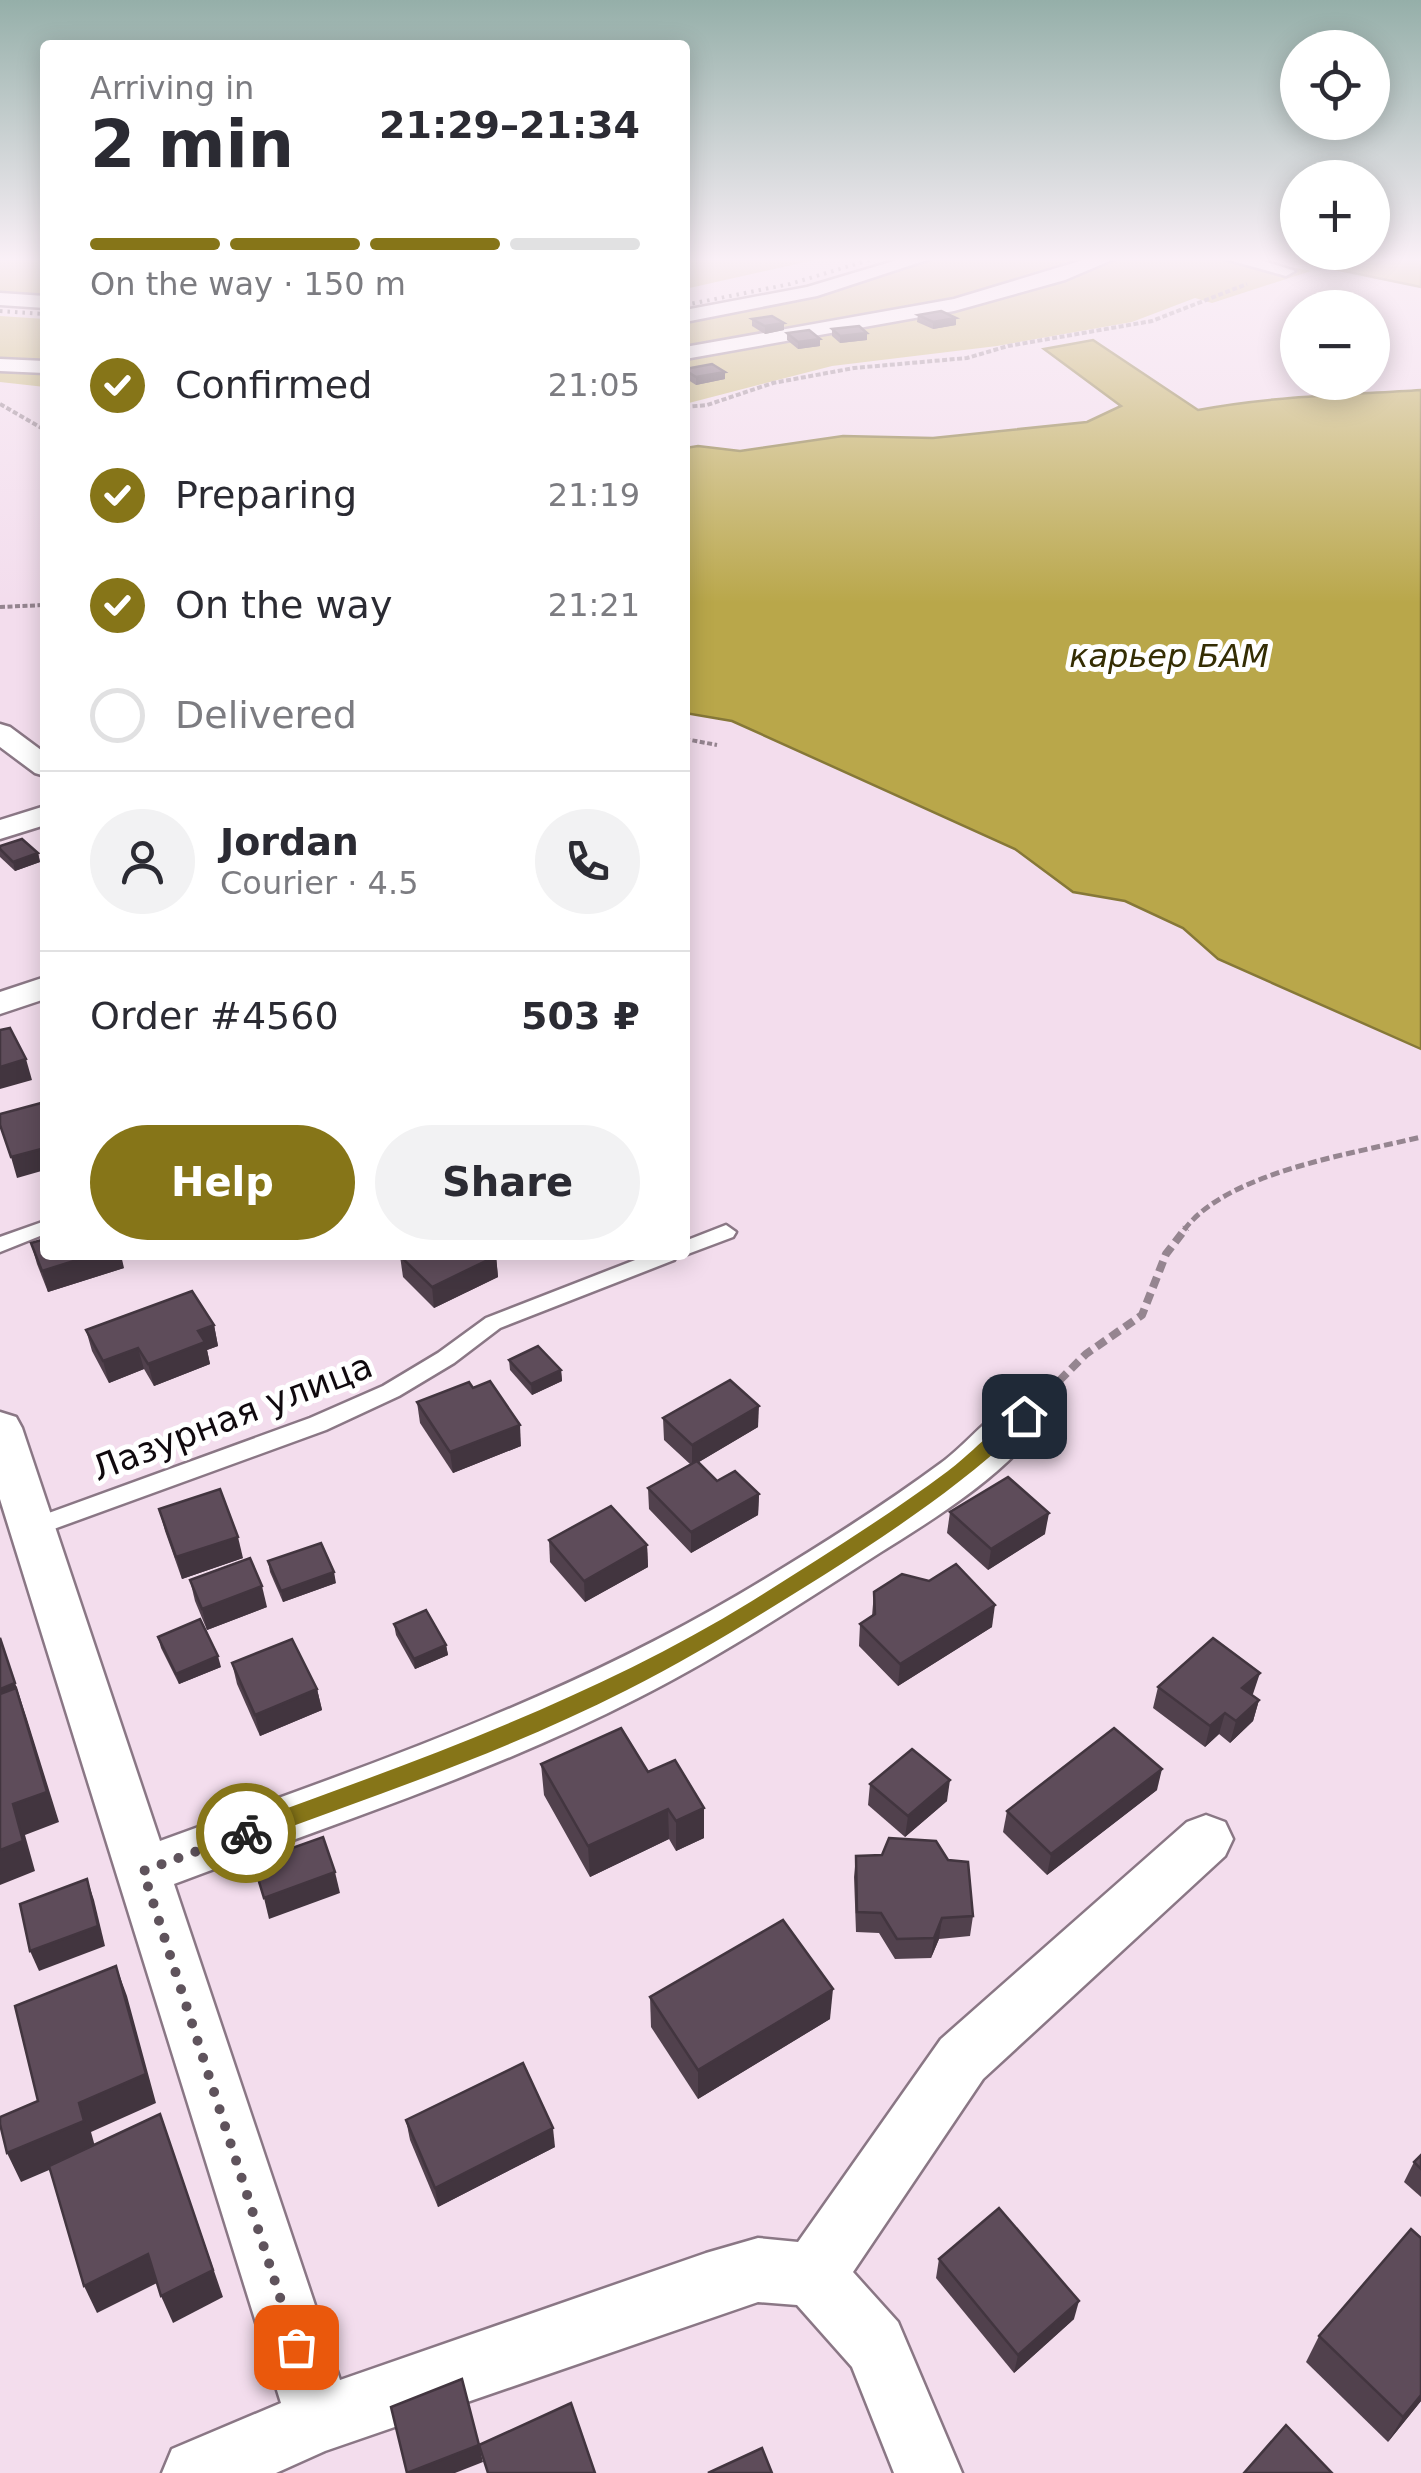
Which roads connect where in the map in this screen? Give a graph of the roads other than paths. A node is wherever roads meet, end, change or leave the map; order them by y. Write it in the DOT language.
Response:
graph roads {
  1 [pos="0,733"];
  2 [pos="40,763"];
  3 [pos="40,816"];
  4 [pos="0,830"];
  5 [pos="40,989"];
  6 [pos="0,1004"];
  7 [pos="40,1229"];
  8 [pos="726,1232"];
  9 [pos="0,1245"];
  10 [pos="690,1246"];
  11 [pos="653,1260"];
  12 [pos="1024,1416"];
  13 [pos="0,1428"];
  14 [pos="32,1528"];
  15 [pos="1206,1839"];
  16 [pos="143,1871"];
  17 [pos="813,2275"];
  18 [pos="320,2420"];
  19 [pos="196,2473"];
  20 [pos="928,2473"];
  1 -- 2 [label="street"];
  3 -- 4 [label="street"];
  5 -- 6 [label="street"];
  7 -- 9 [label="lane"];
  8 -- 10 [label="lane"];
  11 -- 14 [label="lane, Лазурная улица"];
  12 -- 16 [label="street"];
  13 -- 14 [label="street"];
  14 -- 16 [label="street"];
  15 -- 17 [label="street"];
  16 -- 18 [label="street"];
  17 -- 18 [label="street"];
  17 -- 20 [label="street"];
  18 -- 19 [label="street"];
}
